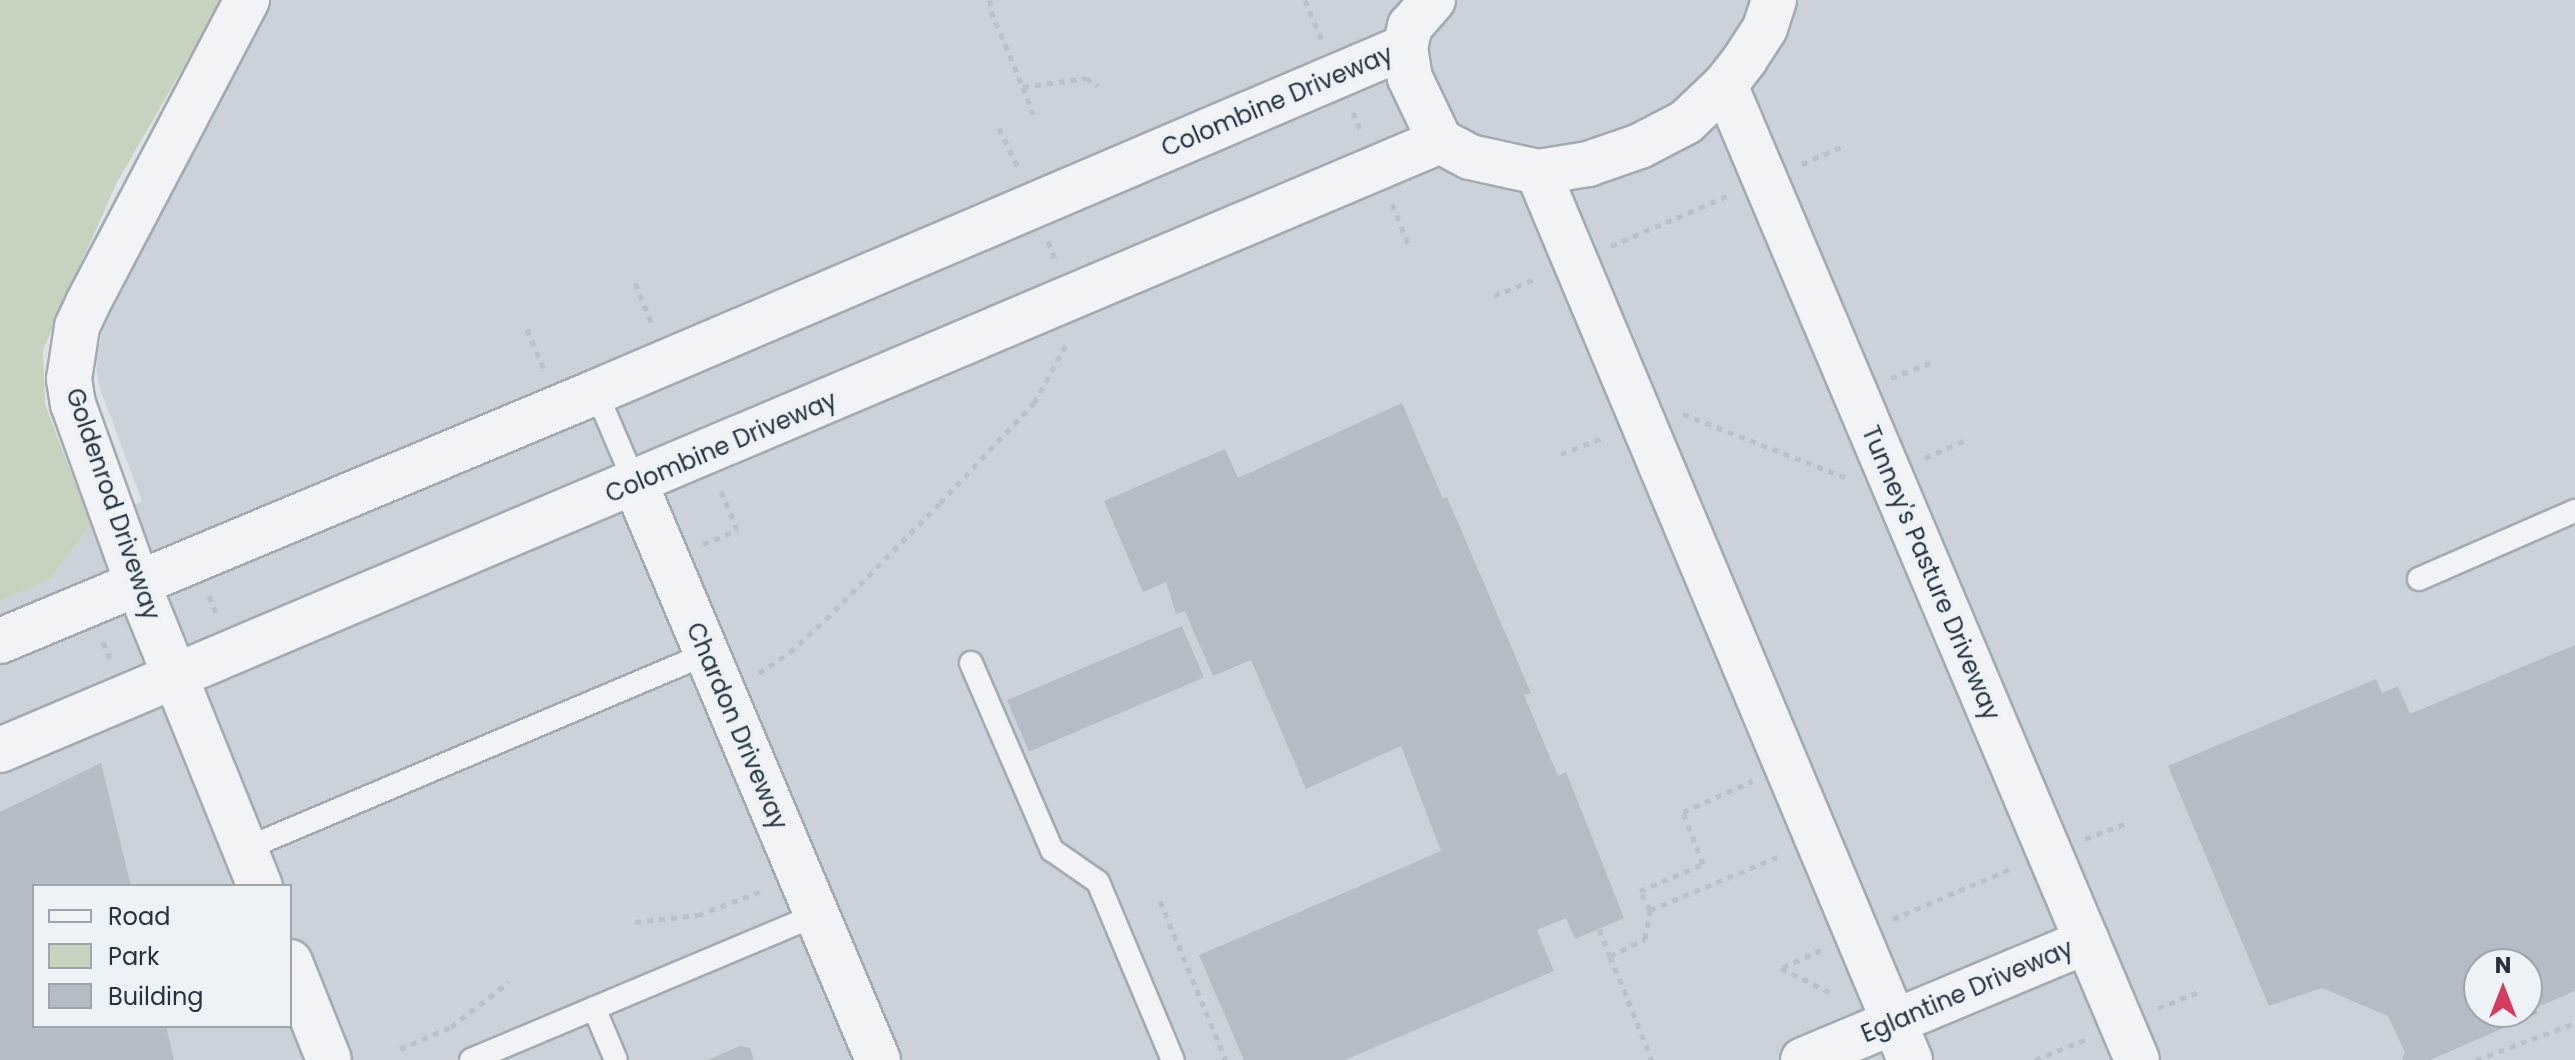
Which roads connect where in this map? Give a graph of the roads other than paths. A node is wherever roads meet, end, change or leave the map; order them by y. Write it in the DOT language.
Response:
graph roads {
  1 [pos="247,0"];
  2 [pos="1433,0"];
  3 [pos="1775,0"];
  4 [pos="1405,47"];
  5 [pos="1725,85"];
  6 [pos="1440,141"];
  7 [pos="1538,172"];
  8 [pos="596,392"];
  9 [pos="635,483"];
  10 [pos="2575,511"];
  11 [pos="2419,579"];
  12 [pos="137,582"];
  13 [pos="0,641"];
  14 [pos="706,654"];
  15 [pos="971,663"];
  16 [pos="176,675"];
  17 [pos="0,750"];
  18 [pos="252,867"];
  19 [pos="816,915"];
  20 [pos="2087,941"];
  21 [pos="292,967"];
  22 [pos="594,1008"];
  23 [pos="1902,1041"];
  24 [pos="329,1060"];
  25 [pos="471,1060"];
  26 [pos="616,1060"];
  27 [pos="878,1060"];
  28 [pos="1173,1060"];
  29 [pos="1803,1060"];
  30 [pos="2137,1060"];
  1 -- 12 [label="street, Goldenrod Driveway"];
  2 -- 4 [label="street"];
  3 -- 5 [label="street"];
  4 -- 6 [label="street"];
  4 -- 8 [label="street, Colombine Driveway"];
  5 -- 7 [label="street"];
  5 -- 20 [label="street, Tunney's Pasture Driveway"];
  6 -- 7 [label="street"];
  6 -- 9 [label="street, Colombine Driveway"];
  7 -- 23 [label="street"];
  8 -- 9 [label="lane, Chardon Driveway"];
  8 -- 12 [label="street, Colombine Driveway"];
  9 -- 14 [label="street, Chardon Driveway"];
  9 -- 16 [label="street, Colombine Driveway"];
  10 -- 11 [label="lane"];
  12 -- 13 [label="street, Colombine Driveway"];
  12 -- 16 [label="street, Goldenrod Driveway"];
  14 -- 18 [label="lane"];
  14 -- 19 [label="street, Chardon Driveway"];
  15 -- 28 [label="lane"];
  16 -- 17 [label="street, Colombine Driveway"];
  16 -- 18 [label="street, Goldenrod Driveway"];
  19 -- 22 [label="lane"];
  19 -- 27 [label="street, Chardon Driveway"];
  20 -- 23 [label="street, Eglantine Driveway"];
  20 -- 30 [label="street, Tunney's Pasture Driveway"];
  21 -- 24 [label="street"];
  22 -- 25 [label="lane"];
  22 -- 26 [label="lane"];
  23 -- 29 [label="street, Eglantine Driveway"];
}
